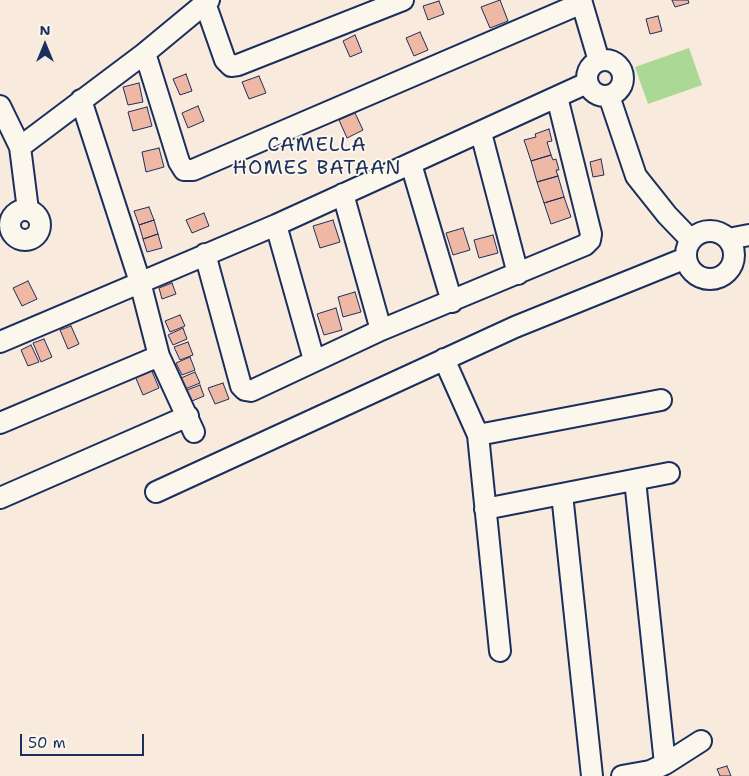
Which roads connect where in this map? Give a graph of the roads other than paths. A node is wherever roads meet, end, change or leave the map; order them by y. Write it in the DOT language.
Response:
graph roads {
  1 [pos="403,0"];
  2 [pos="207,2"];
  3 [pos="582,2"];
  4 [pos="144,53"];
  5 [pos="599,61"];
  6 [pos="587,83"];
  7 [pos="609,96"];
  8 [pos="557,97"];
  9 [pos="81,100"];
  10 [pos="0,106"];
  11 [pos="481,133"];
  12 [pos="20,148"];
  13 [pos="411,164"];
  14 [pos="343,194"];
  15 [pos="276,225"];
  16 [pos="749,235"];
  17 [pos="728,239"];
  18 [pos="8,243"];
  19 [pos="689,249"];
  20 [pos="205,254"];
  21 [pos="741,261"];
  22 [pos="518,274"];
  23 [pos="140,282"];
  24 [pos="452,302"];
  25 [pos="381,330"];
  26 [pos="0,342"];
  27 [pos="159,356"];
  28 [pos="444,359"];
  29 [pos="314,360"];
  30 [pos="661,400"];
  31 [pos="0,423"];
  32 [pos="478,435"];
  33 [pos="670,473"];
  34 [pos="635,480"];
  35 [pos="156,492"];
  36 [pos="562,494"];
  37 [pos="0,498"];
  38 [pos="485,509"];
  39 [pos="500,651"];
  40 [pos="701,741"];
  41 [pos="665,764"];
  42 [pos="592,776"];
  43 [pos="622,776"];
  1 -- 2 [label="street"];
  2 -- 4 [label="street"];
  3 -- 4 [label="street"];
  3 -- 5 [label="street"];
  4 -- 9 [label="street"];
  5 -- 6 [label="street"];
  5 -- 7 [label="street"];
  6 -- 7 [label="street"];
  6 -- 8 [label="street"];
  7 -- 19 [label="street"];
  8 -- 11 [label="street"];
  8 -- 22 [label="street"];
  9 -- 12 [label="street"];
  9 -- 23 [label="street"];
  10 -- 12 [label="street"];
  11 -- 13 [label="street"];
  11 -- 22 [label="street"];
  12 -- 18 [label="street"];
  13 -- 14 [label="street"];
  13 -- 24 [label="street"];
  14 -- 15 [label="street"];
  14 -- 25 [label="street"];
  15 -- 20 [label="street"];
  15 -- 29 [label="street"];
  16 -- 17 [label="street"];
  17 -- 19 [label="street"];
  17 -- 21 [label="street"];
  19 -- 21 [label="street"];
  19 -- 28 [label="street"];
  20 -- 23 [label="street"];
  20 -- 29 [label="street"];
  22 -- 24 [label="street"];
  23 -- 26 [label="street"];
  23 -- 27 [label="street"];
  24 -- 25 [label="street"];
  25 -- 29 [label="street"];
  27 -- 31 [label="street"];
  27 -- 37 [label="street"];
  28 -- 32 [label="street"];
  28 -- 35 [label="street"];
  30 -- 32 [label="street"];
  32 -- 38 [label="street"];
  33 -- 34 [label="street"];
  34 -- 36 [label="street"];
  34 -- 41 [label="street"];
  36 -- 38 [label="street"];
  36 -- 42 [label="street"];
  38 -- 39 [label="street"];
  40 -- 41 [label="street"];
  41 -- 43 [label="street"];
}
